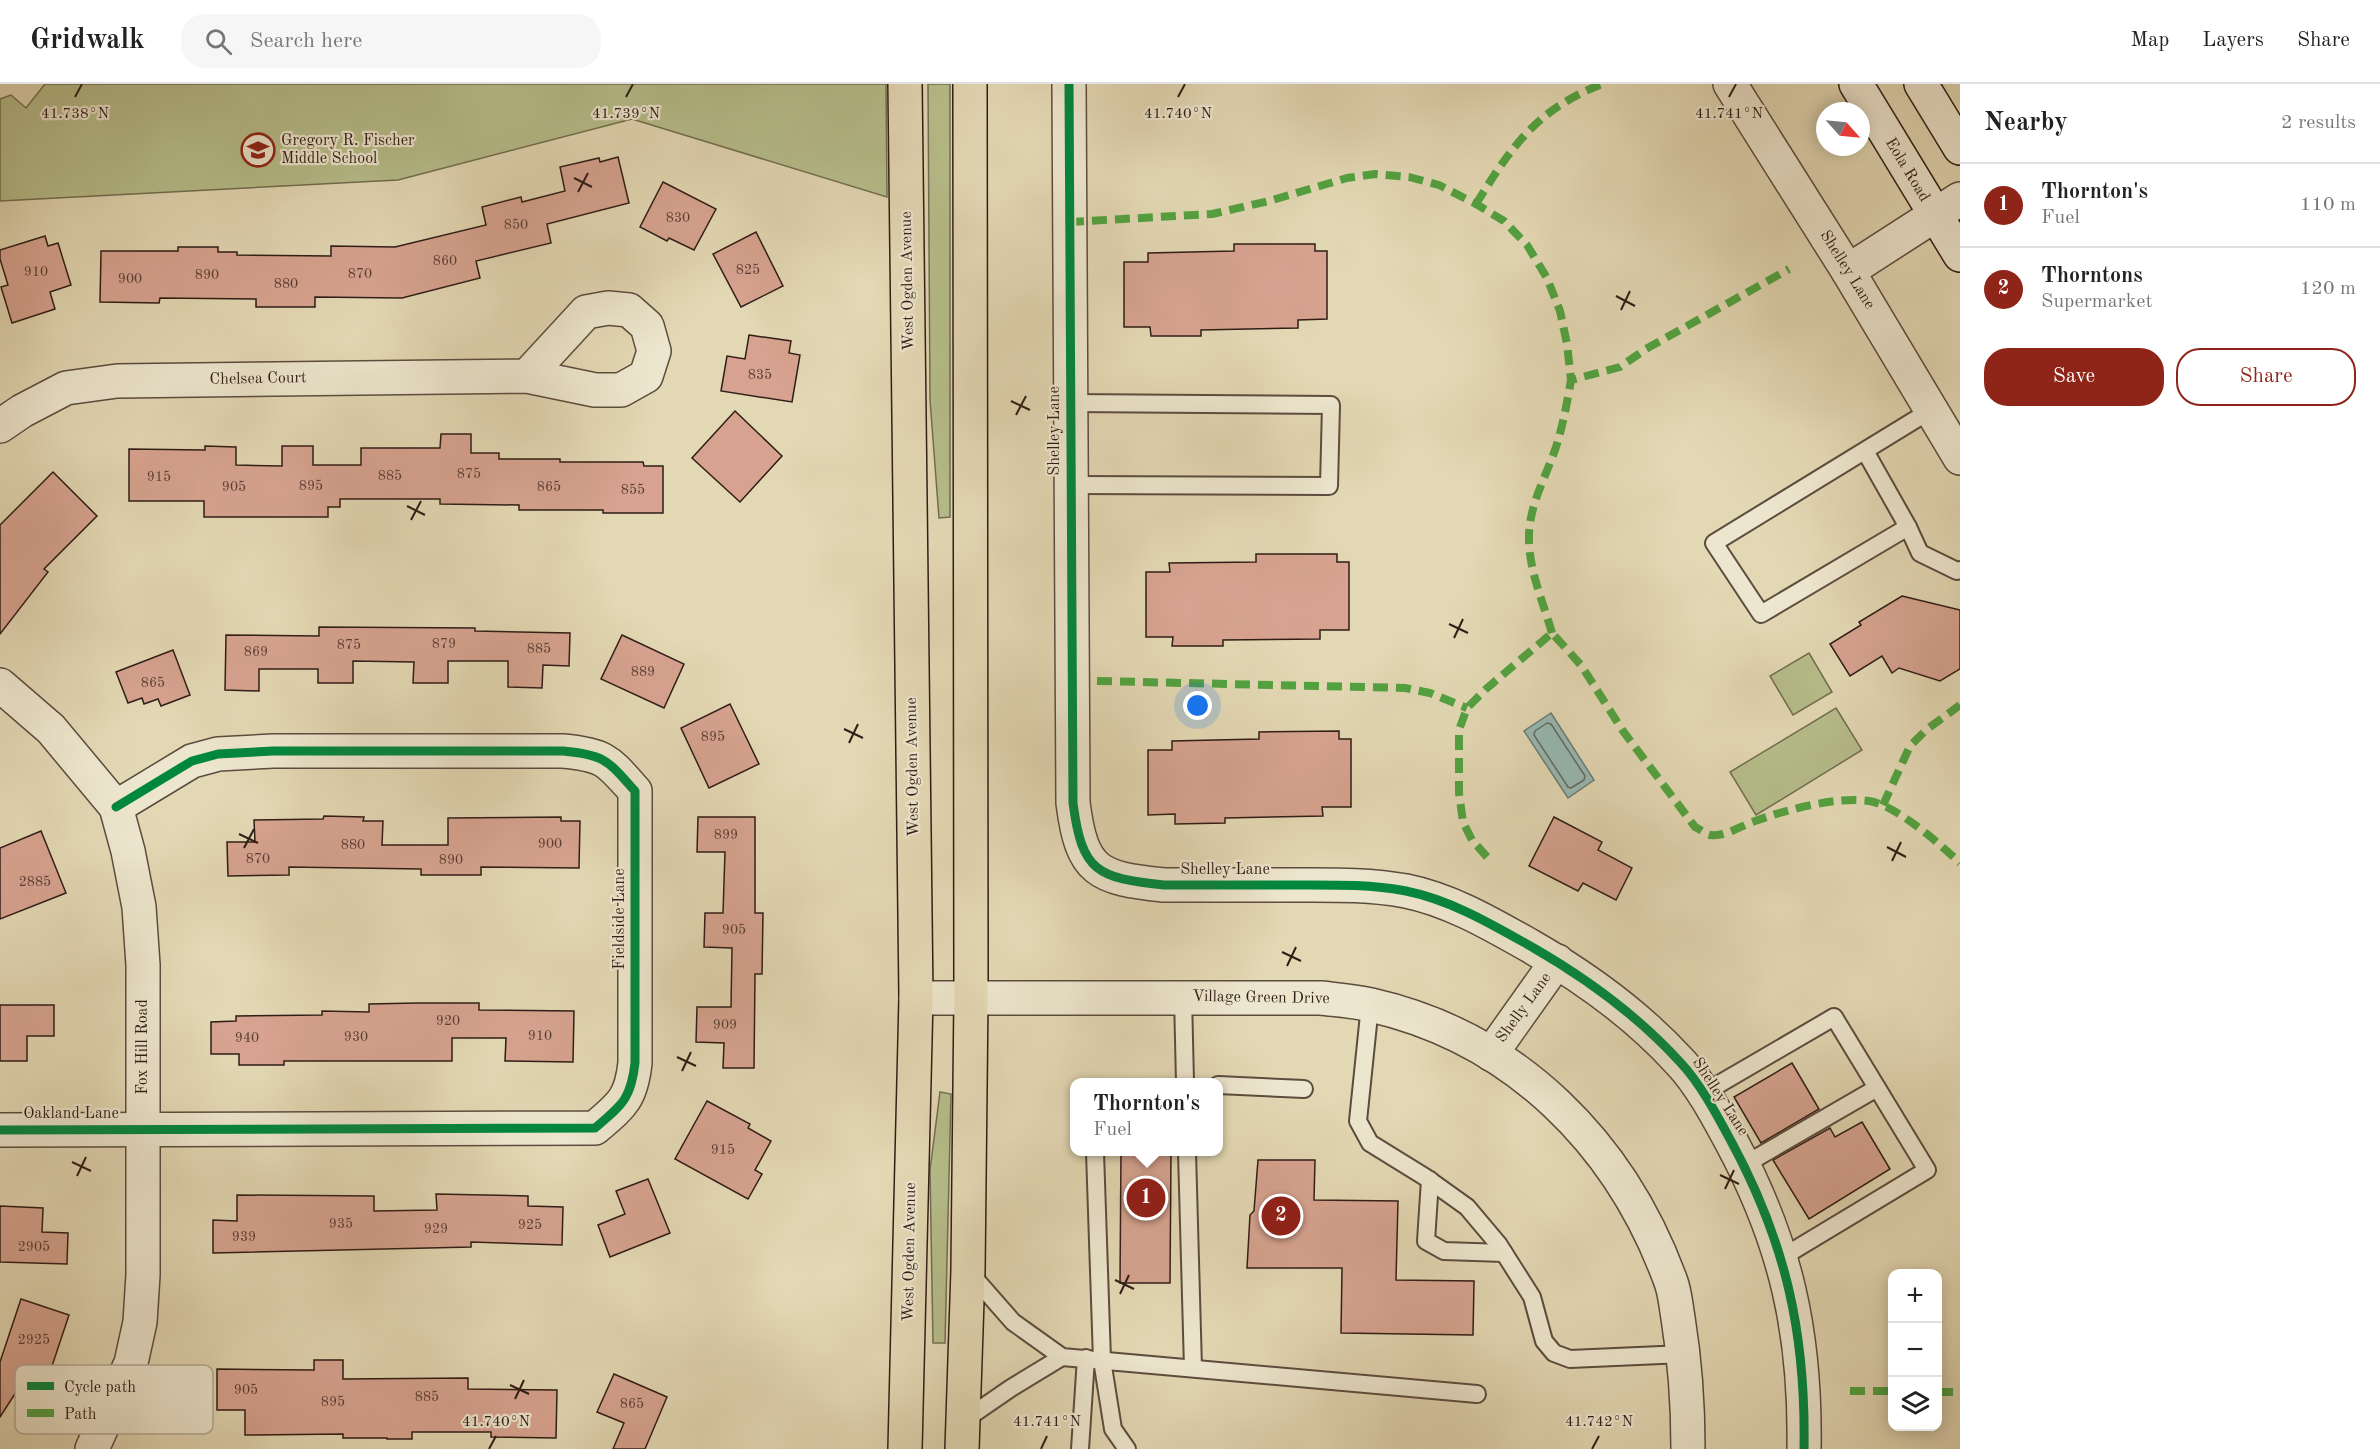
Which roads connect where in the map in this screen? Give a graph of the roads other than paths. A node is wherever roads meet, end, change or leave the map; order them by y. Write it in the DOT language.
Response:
graph roads {
  1 [pos="905,84"];
  2 [pos="970,84"];
  3 [pos="1069,84"];
  4 [pos="1730,84"];
  5 [pos="1856,84"];
  6 [pos="1922,84"];
  7 [pos="1960,148"];
  8 [pos="1948,207"];
  9 [pos="1960,255"];
  10 [pos="1848,271"];
  11 [pos="527,376"];
  12 [pos="1070,403"];
  13 [pos="1931,410"];
  14 [pos="0,426"];
  15 [pos="1865,451"];
  16 [pos="1960,458"];
  17 [pos="1071,485"];
  18 [pos="1908,527"];
  19 [pos="1960,570"];
  20 [pos="0,685"];
  21 [pos="116,807"];
  22 [pos="1557,961"];
  23 [pos="971,997"];
  24 [pos="1183,997"];
  25 [pos="916,998"];
  26 [pos="1370,1005"];
  27 [pos="1491,1054"];
  28 [pos="1185,1078"];
  29 [pos="1223,1085"];
  30 [pos="1877,1088"];
  31 [pos="1304,1089"];
  32 [pos="1702,1094"];
  33 [pos="143,1129"];
  34 [pos="0,1130"];
  35 [pos="1095,1156"];
  36 [pos="1187,1156"];
  37 [pos="1744,1165"];
  38 [pos="1430,1180"];
  39 [pos="1504,1253"];
  40 [pos="1781,1258"];
  41 [pos="968,1270"];
  42 [pos="1684,1354"];
  43 [pos="1062,1357"];
  44 [pos="1094,1359"];
  45 [pos="130,1365"];
  46 [pos="1193,1368"];
  47 [pos="1477,1394"];
  48 [pos="963,1435"];
  49 [pos="905,1449"];
  50 [pos="1080,1449"];
  51 [pos="1127,1449"];
  52 [pos="1688,1449"];
  53 [pos="1804,1449"];
  1 -- 25 [label="main road, West Ogden Avenue"];
  2 -- 23 [label="main road"];
  3 -- 12 [label="street, Shelley Lane"];
  4 -- 10 [label="street, Shelley Lane"];
  5 -- 8 [label="street, Eola Road"];
  6 -- 7 [label="street"];
  8 -- 9 [label="street, Eola Road"];
  8 -- 10 [label="street"];
  10 -- 13 [label="street, Shelley Lane"];
  11 -- 14 [label="street, Chelsea Court"];
  12 -- 17 [label="street, Shelley Lane"];
  12 -- 17 [label="lane"];
  13 -- 15 [label="lane"];
  13 -- 16 [label="street, Shelley Lane"];
  15 -- 18 [label="lane"];
  15 -- 18 [label="lane"];
  17 -- 22 [label="street, Shelley Lane"];
  18 -- 19 [label="lane"];
  20 -- 21 [label="street, Fox Hill Road"];
  21 -- 33 [label="street, Fox Hill Road"];
  21 -- 33 [label="street, Fieldside Lane"];
  22 -- 27 [label="street, Shelly Lane"];
  22 -- 32 [label="street, Shelley Lane"];
  23 -- 24 [label="street, Village Green Drive"];
  23 -- 25 [label="street, Village Green Drive"];
  23 -- 41 [label="main road"];
  24 -- 26 [label="street, Village Green Drive"];
  24 -- 28 [label="lane"];
  25 -- 49 [label="main road, West Ogden Avenue"];
  26 -- 27 [label="street, Village Green Drive"];
  26 -- 38 [label="lane"];
  27 -- 42 [label="street, Village Green Drive"];
  29 -- 31 [label="lane"];
  30 -- 32 [label="lane"];
  30 -- 37 [label="lane"];
  30 -- 40 [label="lane"];
  32 -- 37 [label="street, Shelley Lane"];
  33 -- 34 [label="street, Oakland Lane"];
  33 -- 45 [label="street, Fox Hill Road"];
  35 -- 44 [label="lane"];
  36 -- 46 [label="lane"];
  37 -- 40 [label="street, Shelley Lane"];
  38 -- 39 [label="lane"];
  38 -- 39 [label="lane"];
  39 -- 42 [label="lane"];
  40 -- 53 [label="street, Shelley Lane"];
  41 -- 43 [label="lane"];
  41 -- 48 [label="main road"];
  42 -- 52 [label="street, Village Green Drive"];
  43 -- 44 [label="lane"];
  43 -- 48 [label="lane"];
  44 -- 46 [label="lane"];
  44 -- 50 [label="lane"];
  44 -- 51 [label="lane"];
  46 -- 47 [label="lane"];
}
